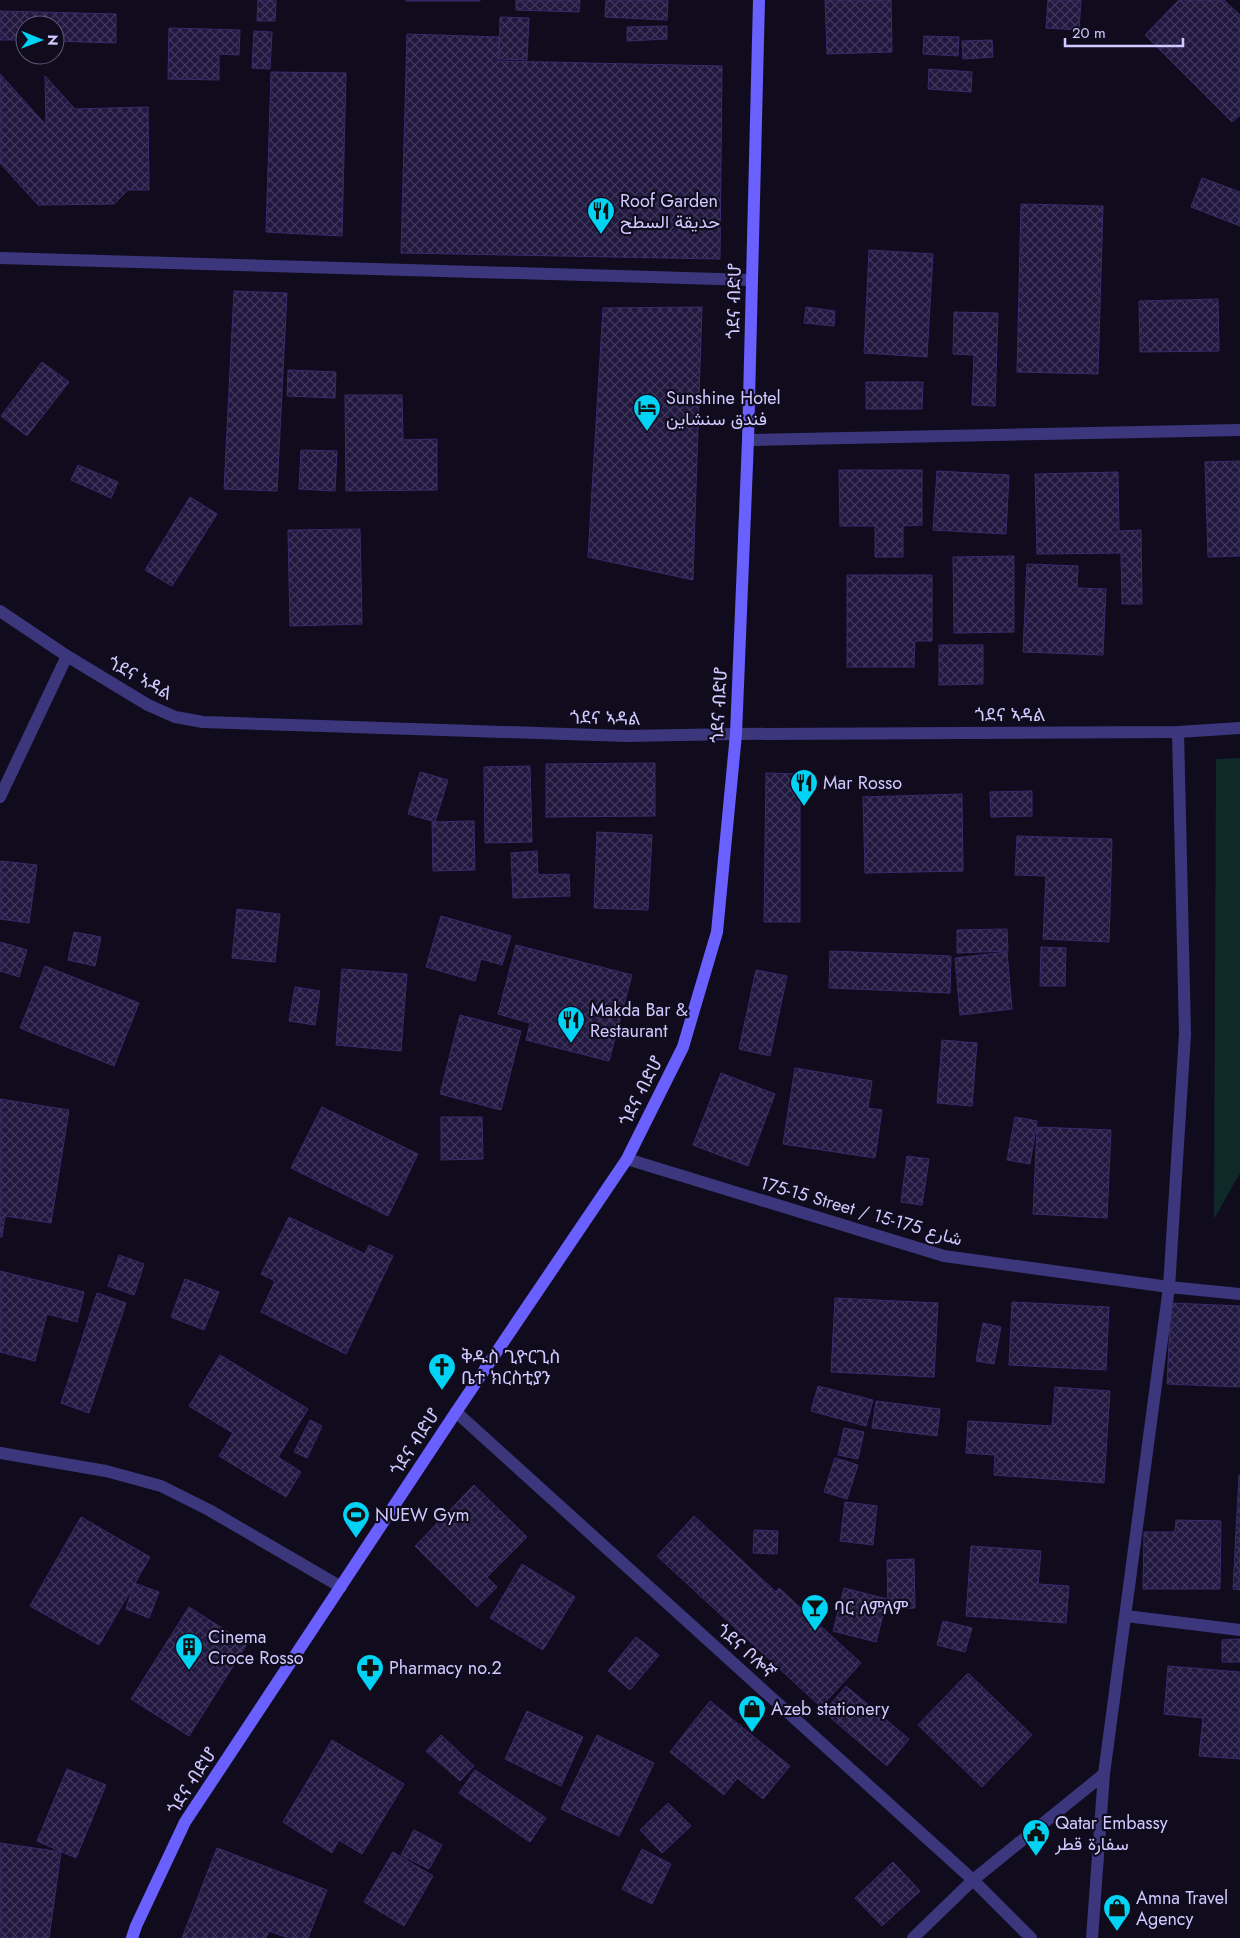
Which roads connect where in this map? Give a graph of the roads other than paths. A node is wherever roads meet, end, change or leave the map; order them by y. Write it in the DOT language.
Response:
graph roads {
  1 [pos="760,0"];
  2 [pos="0,258"];
  3 [pos="752,280"];
  4 [pos="1240,430"];
  5 [pos="748,440"];
  6 [pos="0,611"];
  7 [pos="67,656"];
  8 [pos="1240,728"];
  9 [pos="1178,732"];
  10 [pos="736,734"];
  11 [pos="0,797"];
  12 [pos="626,1159"];
  13 [pos="1169,1287"];
  14 [pos="1240,1294"];
  15 [pos="456,1412"];
  16 [pos="0,1453"];
  17 [pos="341,1587"];
  18 [pos="1126,1616"];
  19 [pos="1240,1630"];
  20 [pos="1104,1774"];
  21 [pos="973,1880"];
  22 [pos="132,1938"];
  23 [pos="913,1938"];
  24 [pos="1031,1938"];
  25 [pos="1092,1938"];
  1 -- 3 [label="main road, ጎደና ብድሆ"];
  2 -- 3 [label="street"];
  3 -- 5 [label="main road, ጎደና ብድሆ"];
  4 -- 5 [label="street"];
  5 -- 10 [label="main road, ጎደና ብድሆ"];
  6 -- 7 [label="street, ጎደና ኣዳል"];
  7 -- 10 [label="street, ጎደና ኣዳል"];
  7 -- 11 [label="street"];
  8 -- 9 [label="street, ጎደና ኣዳል"];
  9 -- 10 [label="street, ጎደና ኣዳል"];
  9 -- 13 [label="street"];
  10 -- 12 [label="main road, ጎደና ብድሆ"];
  12 -- 13 [label="street, 175-15 Street / شارع 175-15"];
  12 -- 15 [label="main road, ጎደና ብድሆ"];
  13 -- 14 [label="street, 175-15 Street / شارع 175-15"];
  13 -- 18 [label="street"];
  15 -- 17 [label="main road, ጎደና ብድሆ"];
  15 -- 21 [label="street, ጎደና ቦሎኛ"];
  16 -- 17 [label="street"];
  17 -- 22 [label="main road, ጎደና ብድሆ"];
  18 -- 19 [label="street"];
  18 -- 20 [label="street"];
  20 -- 21 [label="street"];
  20 -- 25 [label="street"];
  21 -- 23 [label="street"];
  21 -- 24 [label="street, ጎደና ቦሎኛ"];
}
